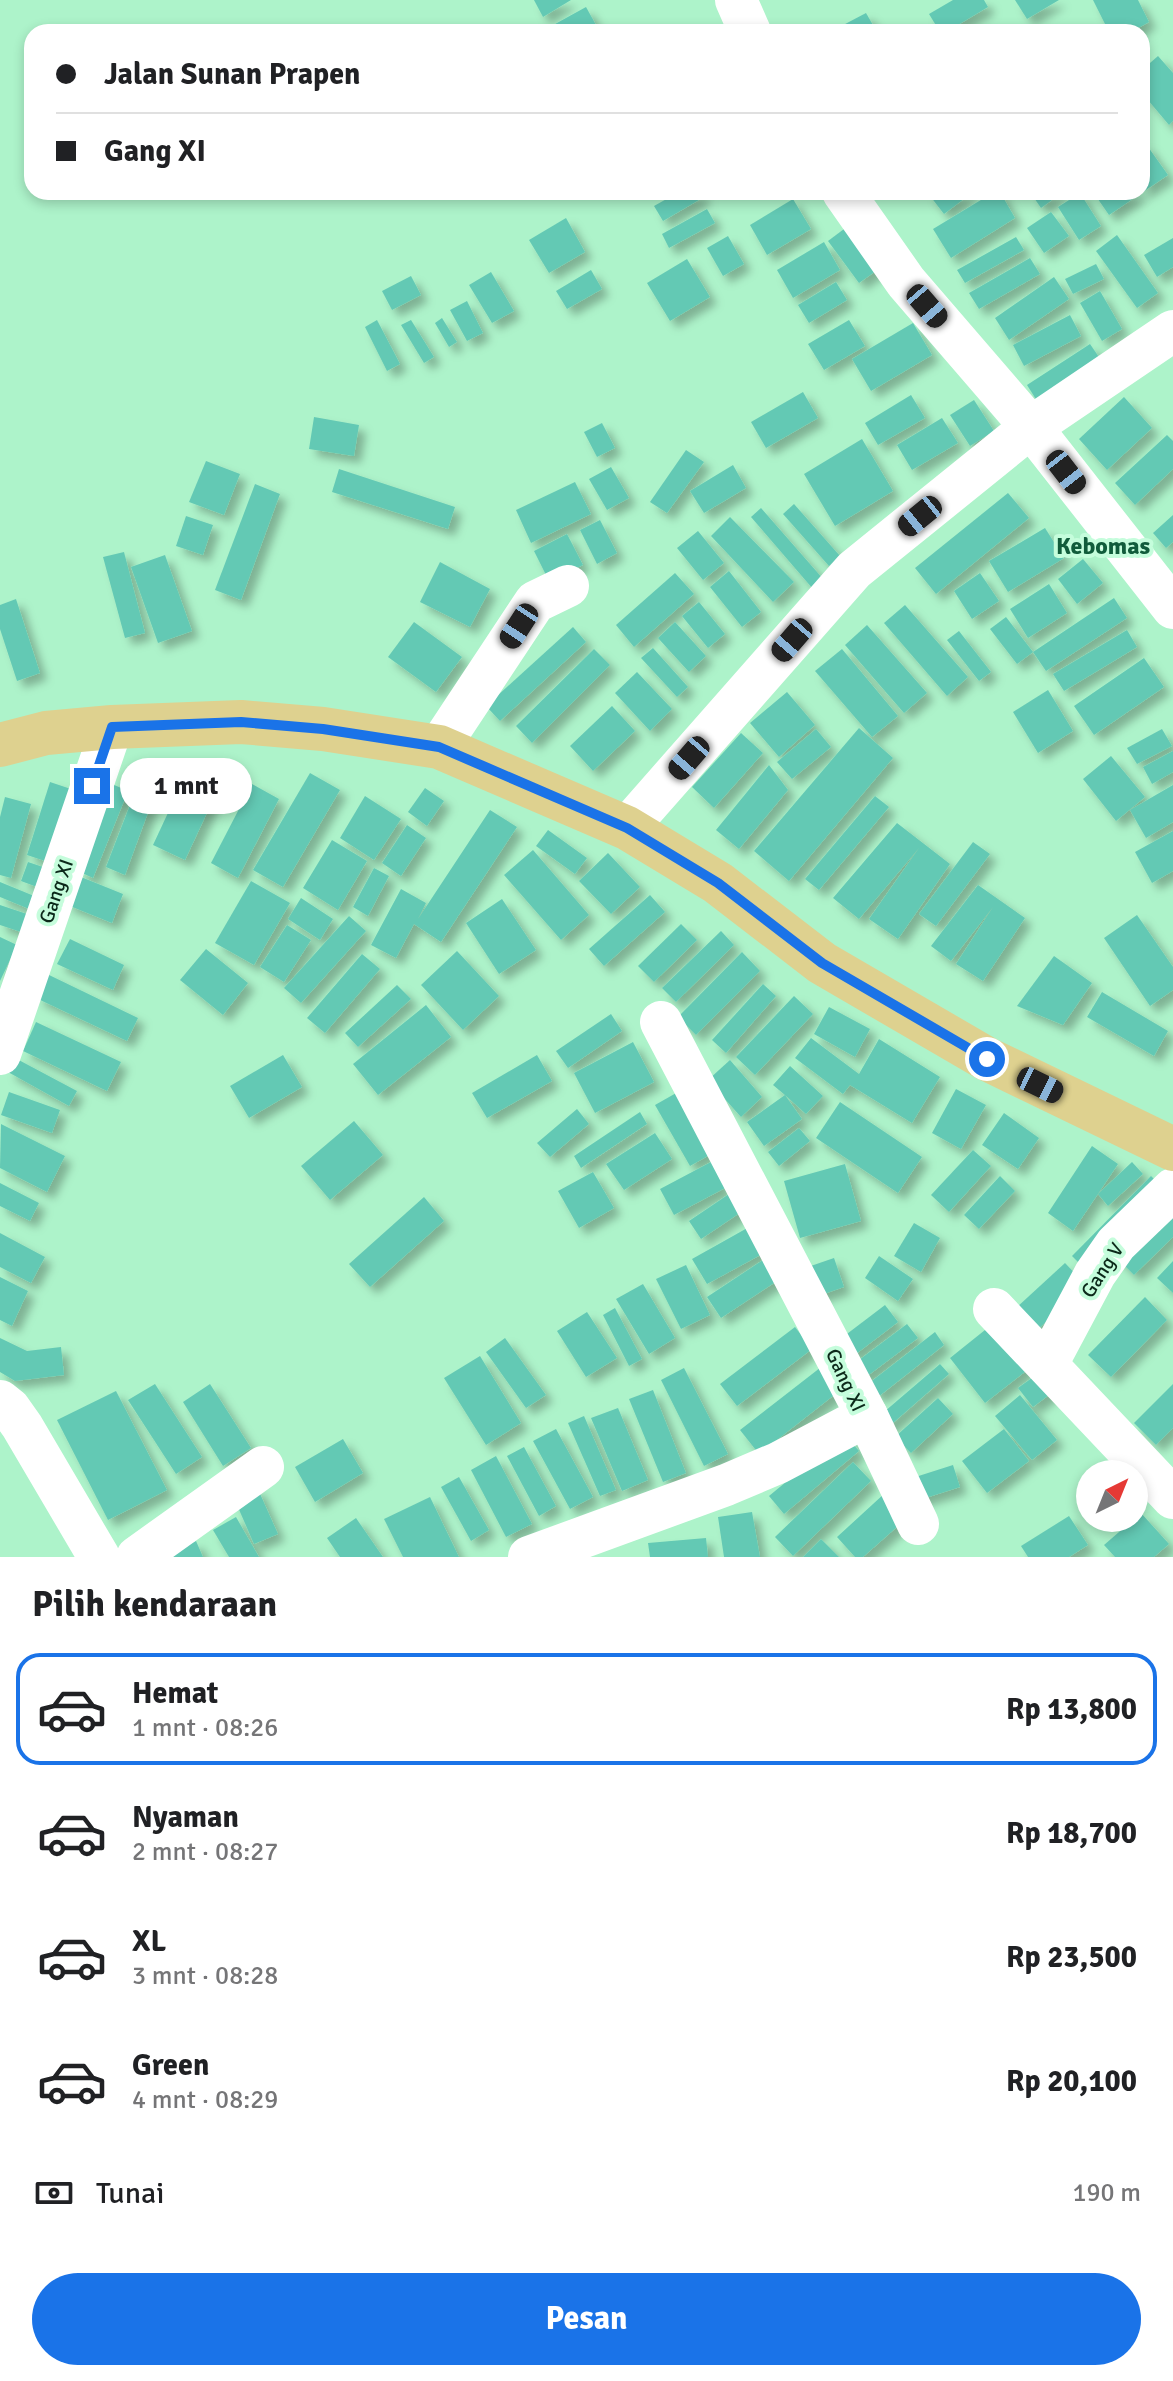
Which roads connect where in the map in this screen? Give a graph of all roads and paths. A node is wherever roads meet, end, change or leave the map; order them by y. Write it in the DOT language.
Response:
graph roads {
  1 [pos="736,0"];
  2 [pos="746,24"];
  3 [pos="849,200"];
  4 [pos="1173,331"];
  5 [pos="1031,427"];
  6 [pos="568,586"];
  7 [pos="1173,608"];
  8 [pos="112,727"];
  9 [pos="0,745"];
  10 [pos="439,747"];
  11 [pos="627,828"];
  12 [pos="661,1022"];
  13 [pos="0,1054"];
  14 [pos="1173,1149"];
  15 [pos="1173,1189"];
  16 [pos="994,1309"];
  17 [pos="1047,1364"];
  18 [pos="0,1401"];
  19 [pos="867,1416"];
  20 [pos="263,1467"];
  21 [pos="1173,1498"];
  22 [pos="918,1524"];
  23 [pos="99,1557"];
  24 [pos="137,1557"];
  25 [pos="529,1557"];
  1 -- 2 [label="street"];
  3 -- 5 [label="street"];
  4 -- 5 [label="street"];
  5 -- 7 [label="street"];
  5 -- 11 [label="street"];
  6 -- 10 [label="street"];
  8 -- 9 [label="main road"];
  8 -- 10 [label="main road"];
  8 -- 13 [label="street, Gang XI"];
  10 -- 11 [label="main road"];
  11 -- 14 [label="main road"];
  12 -- 19 [label="street, Gang XI"];
  15 -- 17 [label="street, Gang V"];
  16 -- 17 [label="street"];
  17 -- 21 [label="street"];
  18 -- 23 [label="street"];
  19 -- 22 [label="street"];
  19 -- 25 [label="street, Gang XI"];
  20 -- 24 [label="street"];
}
